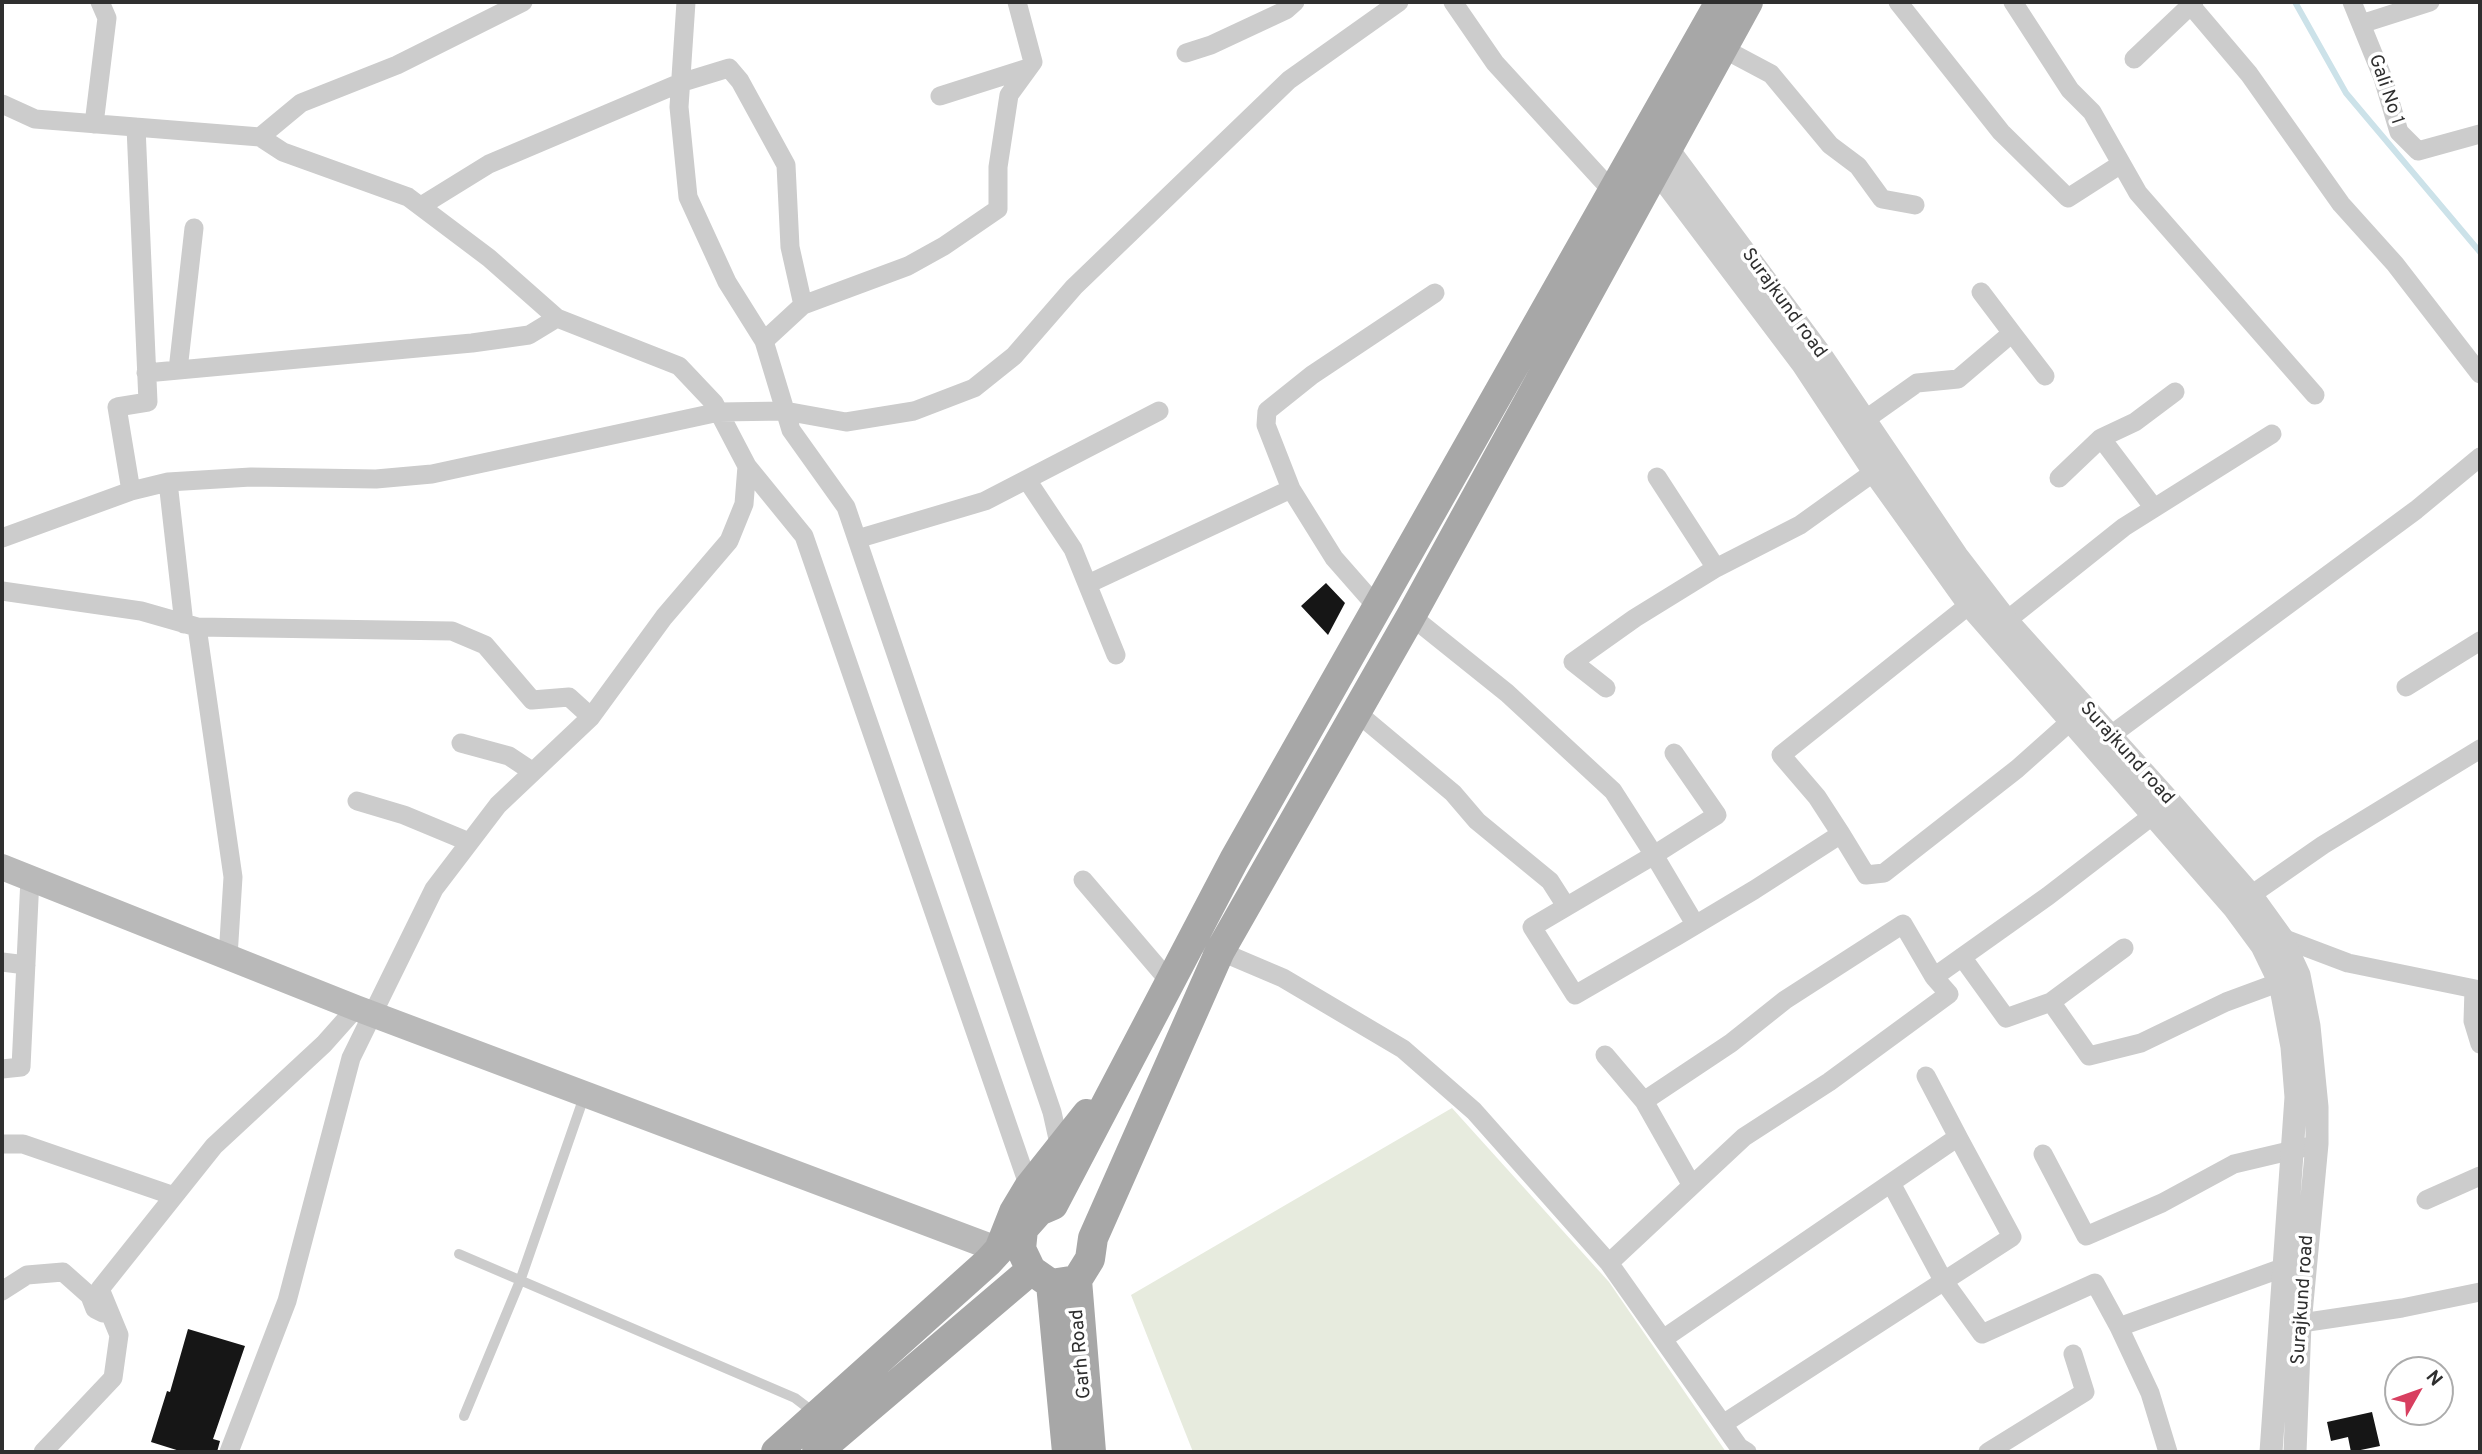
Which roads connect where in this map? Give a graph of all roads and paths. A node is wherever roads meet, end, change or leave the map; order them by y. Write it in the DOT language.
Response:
graph roads {
  1 [pos="100,2"];
  2 [pos="523,2"];
  3 [pos="686,2"];
  4 [pos="1017,2"];
  5 [pos="1294,2"];
  6 [pos="1399,2"];
  7 [pos="1453,2"];
  8 [pos="1720,2"];
  9 [pos="1748,2"];
  10 [pos="1898,2"];
  11 [pos="2014,2"];
  12 [pos="2352,2"];
  13 [pos="2431,2"];
  14 [pos="2191,3"];
  15 [pos="2361,24"];
  16 [pos="1724,48"];
  17 [pos="1186,53"];
  18 [pos="2134,59"];
  19 [pos="1028,68"];
  20 [pos="680,83"];
  21 [pos="940,96"];
  22 [pos="2,104"];
  23 [pos="94,124"];
  24 [pos="136,127"];
  25 [pos="2480,134"];
  26 [pos="260,137"];
  27 [pos="1654,149"];
  28 [pos="2121,164"];
  29 [pos="1614,193"];
  30 [pos="1915,205"];
  31 [pos="421,206"];
  32 [pos="194,228"];
  33 [pos="1981,292"];
  34 [pos="1435,293"];
  35 [pos="803,305"];
  36 [pos="557,317"];
  37 [pos="2012,333"];
  38 [pos="764,341"];
  39 [pos="178,370"];
  40 [pos="146,373"];
  41 [pos="2480,373"];
  42 [pos="2045,376"];
  43 [pos="2175,392"];
  44 [pos="2315,395"];
  45 [pos="785,411"];
  46 [pos="1159,411"];
  47 [pos="719,412"];
  48 [pos="1857,425"];
  49 [pos="2272,434"];
  50 [pos="2101,438"];
  51 [pos="2480,457"];
  52 [pos="747,466"];
  53 [pos="1883,467"];
  54 [pos="1657,477"];
  55 [pos="2059,478"];
  56 [pos="1027,480"];
  57 [pos="168,482"];
  58 [pos="1291,489"];
  59 [pos="131,491"];
  60 [pos="2154,508"];
  61 [pos="2,538"];
  62 [pos="857,539"];
  63 [pos="1716,568"];
  64 [pos="1088,584"];
  65 [pos="2,591"];
  66 [pos="1978,599"];
  67 [pos="1378,607"];
  68 [pos="1408,620"];
  69 [pos="191,625"];
  70 [pos="1999,626"];
  71 [pos="2479,644"];
  72 [pos="1116,655"];
  73 [pos="2406,687"];
  74 [pos="1606,688"];
  75 [pos="1355,711"];
  76 [pos="2077,716"];
  77 [pos="592,717"];
  78 [pos="2102,742"];
  79 [pos="461,743"];
  80 [pos="2480,749"];
  81 [pos="1674,753"];
  82 [pos="533,772"];
  83 [pos="357,801"];
  84 [pos="2152,816"];
  85 [pos="1841,834"];
  86 [pos="469,842"];
  87 [pos="1654,855"];
  88 [pos="2,867"];
  89 [pos="30,878"];
  90 [pos="1083,880"];
  91 [pos="2243,902"];
  92 [pos="1566,906"];
  93 [pos="1695,925"];
  94 [pos="2272,942"];
  95 [pos="1206,945"];
  96 [pos="2124,948"];
  97 [pos="228,957"];
  98 [pos="1962,957"];
  99 [pos="2,961"];
  100 [pos="26,965"];
  101 [pos="1934,977"];
  102 [pos="2289,979"];
  103 [pos="1170,982"];
  104 [pos="2477,990"];
  105 [pos="2051,1002"];
  106 [pos="365,1011"];
  107 [pos="2480,1044"];
  108 [pos="1605,1055"];
  109 [pos="2,1069"];
  110 [pos="1926,1076"];
  111 [pos="586,1094"];
  112 [pos="1111,1099"];
  113 [pos="1644,1101"];
  114 [pos="1958,1137"];
  115 [pos="2,1144"];
  116 [pos="2317,1144"];
  117 [pos="1060,1147"];
  118 [pos="2295,1150"];
  119 [pos="2043,1154"];
  120 [pos="2480,1176"];
  121 [pos="1691,1184"];
  122 [pos="1892,1185"];
  123 [pos="1029,1187"];
  124 [pos="174,1196"];
  125 [pos="2426,1200"];
  126 [pos="999,1250"];
  127 [pos="460,1254"];
  128 [pos="1609,1264"];
  129 [pos="2285,1266"];
  130 [pos="1062,1273"];
  131 [pos="1943,1280"];
  132 [pos="520,1281"];
  133 [pos="2,1291"];
  134 [pos="2480,1292"];
  135 [pos="113,1320"];
  136 [pos="2290,1325"];
  137 [pos="2119,1327"];
  138 [pos="1663,1339"];
  139 [pos="2073,1354"];
  140 [pos="818,1415"];
  141 [pos="464,1416"];
  142 [pos="1723,1424"];
  143 [pos="43,1452"];
  144 [pos="229,1452"];
  145 [pos="776,1452"];
  146 [pos="817,1452"];
  147 [pos="1067,1452"];
  148 [pos="1091,1452"];
  149 [pos="1748,1452"];
  150 [pos="1988,1452"];
  151 [pos="2168,1452"];
  152 [pos="2271,1452"];
  153 [pos="2295,1452"];
  1 -- 23 [label="street"];
  2 -- 26 [label="street"];
  3 -- 20 [label="street"];
  4 -- 19 [label="street"];
  5 -- 17 [label="street"];
  6 -- 45 [label="street"];
  7 -- 29 [label="street"];
  8 -- 27 [label="main road"];
  9 -- 16 [label="main road"];
  10 -- 28 [label="street"];
  11 -- 28 [label="street"];
  12 -- 15 [label="street, Gali No 1"];
  13 -- 15 [label="street"];
  14 -- 18 [label="street"];
  14 -- 41 [label="street"];
  15 -- 25 [label="street, Gali No 1"];
  16 -- 27 [label="main road"];
  16 -- 30 [label="street"];
  19 -- 21 [label="street"];
  19 -- 35 [label="street"];
  20 -- 31 [label="street"];
  20 -- 35 [label="street"];
  20 -- 38 [label="street"];
  22 -- 23 [label="street"];
  23 -- 24 [label="street"];
  24 -- 26 [label="street"];
  24 -- 40 [label="street"];
  26 -- 31 [label="street"];
  27 -- 29 [label="main road"];
  27 -- 48 [label="street, Surajkund road"];
  27 -- 68 [label="main road"];
  28 -- 44 [label="street"];
  29 -- 67 [label="main road"];
  31 -- 36 [label="street"];
  32 -- 39 [label="street"];
  33 -- 37 [label="street"];
  34 -- 58 [label="street"];
  35 -- 38 [label="street"];
  36 -- 39 [label="street"];
  36 -- 47 [label="street"];
  37 -- 42 [label="street"];
  37 -- 48 [label="street"];
  38 -- 45 [label="street"];
  39 -- 40 [label="street"];
  40 -- 59 [label="street"];
  43 -- 50 [label="street"];
  45 -- 47 [label="street"];
  45 -- 62 [label="street"];
  46 -- 56 [label="street"];
  47 -- 52 [label="street"];
  47 -- 57 [label="street"];
  48 -- 53 [label="street, Surajkund road"];
  49 -- 60 [label="street"];
  50 -- 55 [label="street"];
  50 -- 60 [label="street"];
  51 -- 78 [label="street"];
  52 -- 77 [label="street"];
  52 -- 123 [label="street"];
  53 -- 63 [label="street"];
  53 -- 66 [label="street, Surajkund road"];
  54 -- 63 [label="street"];
  56 -- 62 [label="street"];
  56 -- 64 [label="street"];
  57 -- 59 [label="street"];
  57 -- 69 [label="street"];
  58 -- 64 [label="street"];
  58 -- 67 [label="street"];
  59 -- 61 [label="street"];
  60 -- 70 [label="street"];
  62 -- 117 [label="street"];
  63 -- 74 [label="street"];
  64 -- 72 [label="street"];
  65 -- 69 [label="street"];
  66 -- 70 [label="street, Surajkund road"];
  66 -- 85 [label="street"];
  67 -- 68 [label="main road"];
  67 -- 95 [label="main road"];
  68 -- 75 [label="main road"];
  68 -- 87 [label="street"];
  69 -- 77 [label="street"];
  69 -- 97 [label="street"];
  70 -- 76 [label="street, Surajkund road"];
  71 -- 73 [label="street"];
  75 -- 92 [label="street"];
  75 -- 95 [label="main road"];
  76 -- 78 [label="street, Surajkund road"];
  76 -- 85 [label="street"];
  77 -- 82 [label="street"];
  78 -- 84 [label="street"];
  78 -- 91 [label="street, Surajkund road"];
  79 -- 82 [label="street"];
  80 -- 91 [label="street"];
  81 -- 87 [label="street"];
  82 -- 86 [label="street"];
  83 -- 86 [label="street"];
  84 -- 91 [label="street"];
  84 -- 98 [label="street"];
  85 -- 93 [label="street"];
  86 -- 106 [label="street"];
  87 -- 92 [label="street"];
  87 -- 93 [label="street"];
  88 -- 89 [label="main road"];
  89 -- 97 [label="main road"];
  89 -- 100 [label="street"];
  90 -- 103 [label="street"];
  91 -- 94 [label="street, Surajkund road"];
  92 -- 93 [label="street"];
  94 -- 102 [label="street, Surajkund road"];
  94 -- 104 [label="street"];
  95 -- 103 [label="main road"];
  95 -- 128 [label="street"];
  95 -- 130 [label="main road"];
  96 -- 105 [label="street"];
  97 -- 106 [label="main road"];
  98 -- 101 [label="street"];
  98 -- 105 [label="street"];
  99 -- 100 [label="street"];
  100 -- 109 [label="street"];
  101 -- 113 [label="street"];
  101 -- 121 [label="street"];
  102 -- 105 [label="street"];
  102 -- 116 [label="street, Surajkund road"];
  102 -- 118 [label="street"];
  103 -- 112 [label="main road"];
  104 -- 107 [label="street"];
  106 -- 111 [label="main road"];
  106 -- 124 [label="street"];
  106 -- 144 [label="street"];
  108 -- 113 [label="street"];
  110 -- 114 [label="street"];
  111 -- 126 [label="main road"];
  111 -- 132 [label="lane"];
  112 -- 117 [label="main road"];
  112 -- 130 [label="main road"];
  113 -- 121 [label="street"];
  114 -- 122 [label="street"];
  114 -- 131 [label="street"];
  115 -- 124 [label="street"];
  116 -- 118 [label="street"];
  116 -- 136 [label="street, Surajkund road"];
  117 -- 123 [label="main road"];
  118 -- 119 [label="street"];
  118 -- 129 [label="street"];
  120 -- 125 [label="street"];
  121 -- 128 [label="street"];
  122 -- 131 [label="street"];
  122 -- 138 [label="street"];
  123 -- 126 [label="main road"];
  124 -- 135 [label="street"];
  126 -- 140 [label="main road"];
  127 -- 132 [label="lane"];
  128 -- 138 [label="street"];
  129 -- 136 [label="street"];
  129 -- 137 [label="street"];
  130 -- 146 [label="main road"];
  130 -- 147 [label="main road, Garh Road"];
  130 -- 148 [label="main road, Garh Road"];
  131 -- 137 [label="street"];
  131 -- 142 [label="street"];
  132 -- 140 [label="lane"];
  132 -- 141 [label="lane"];
  133 -- 135 [label="street"];
  134 -- 136 [label="street"];
  135 -- 143 [label="street"];
  136 -- 152 [label="street"];
  136 -- 153 [label="street, Surajkund road"];
  137 -- 151 [label="street"];
  138 -- 142 [label="street"];
  139 -- 150 [label="street"];
  140 -- 145 [label="main road"];
  142 -- 149 [label="street"];
}
